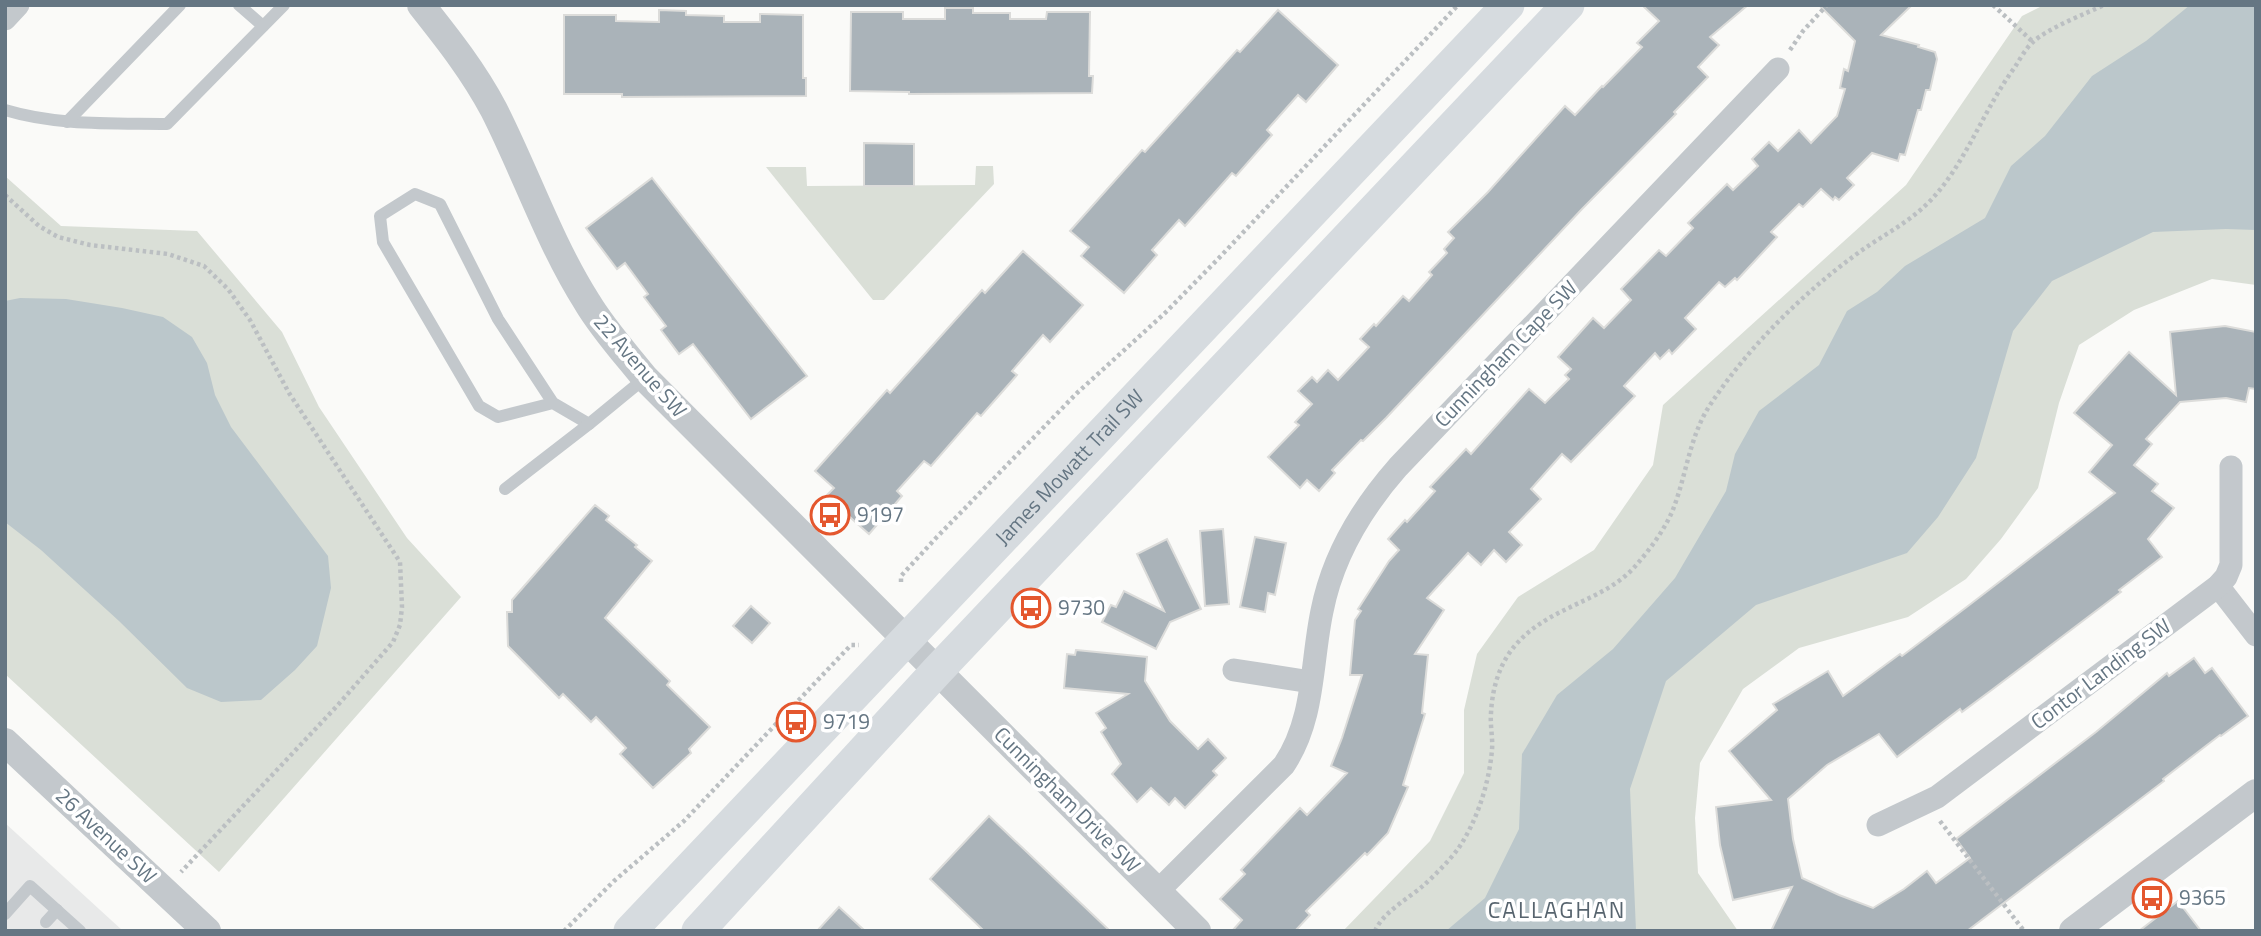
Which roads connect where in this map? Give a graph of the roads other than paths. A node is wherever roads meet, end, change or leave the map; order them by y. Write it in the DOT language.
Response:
graph roads {
  1 [pos="19,5"];
  2 [pos="180,5"];
  3 [pos="239,5"];
  4 [pos="284,5"];
  5 [pos="421,5"];
  6 [pos="1508,5"];
  7 [pos="1568,5"];
  8 [pos="5,19"];
  9 [pos="263,26"];
  10 [pos="1778,69"];
  11 [pos="5,110"];
  12 [pos="67,122"];
  13 [pos="645,378"];
  14 [pos="553,402"];
  15 [pos="589,424"];
  16 [pos="2231,467"];
  17 [pos="505,489"];
  18 [pos="2218,586"];
  19 [pos="2256,635"];
  20 [pos="905,640"];
  21 [pos="1234,670"];
  22 [pos="937,671"];
  23 [pos="1311,682"];
  24 [pos="5,742"];
  25 [pos="2256,793"];
  26 [pos="1878,825"];
  27 [pos="1158,891"];
  28 [pos="57,910"];
  29 [pos="5,914"];
  30 [pos="46,922"];
  31 [pos="2075,930"];
  32 [pos="80,931"];
  33 [pos="206,931"];
  34 [pos="630,931"];
  35 [pos="698,931"];
  36 [pos="1197,931"];
  1 -- 8 [label="street"];
  2 -- 12 [label="lane"];
  3 -- 9 [label="lane"];
  4 -- 9 [label="lane"];
  5 -- 13 [label="street, 22 Avenue SW"];
  6 -- 20 [label="main road, James Mowatt Trail SW"];
  7 -- 22 [label="main road, James Mowatt Trail SW"];
  9 -- 12 [label="lane"];
  10 -- 23 [label="street, Cunningham Cape SW"];
  11 -- 12 [label="lane"];
  13 -- 15 [label="lane"];
  13 -- 20 [label="street, 22 Avenue SW"];
  14 -- 14 [label="lane"];
  14 -- 15 [label="lane"];
  15 -- 17 [label="lane"];
  16 -- 18 [label="street"];
  18 -- 19 [label="street"];
  18 -- 26 [label="street, Contor Landing SW"];
  20 -- 22 [label="street, 22 Avenue SW"];
  20 -- 34 [label="main road, James Mowatt Trail SW"];
  21 -- 23 [label="street"];
  22 -- 27 [label="street, Cunningham Drive SW"];
  22 -- 35 [label="main road, James Mowatt Trail SW"];
  23 -- 27 [label="street, Cunningham Cape SW"];
  24 -- 33 [label="street, 26 Avenue SW"];
  25 -- 31 [label="street"];
  27 -- 36 [label="street, Cunningham Drive SW"];
  28 -- 29 [label="lane"];
  28 -- 30 [label="lane"];
  28 -- 32 [label="lane"];
}
